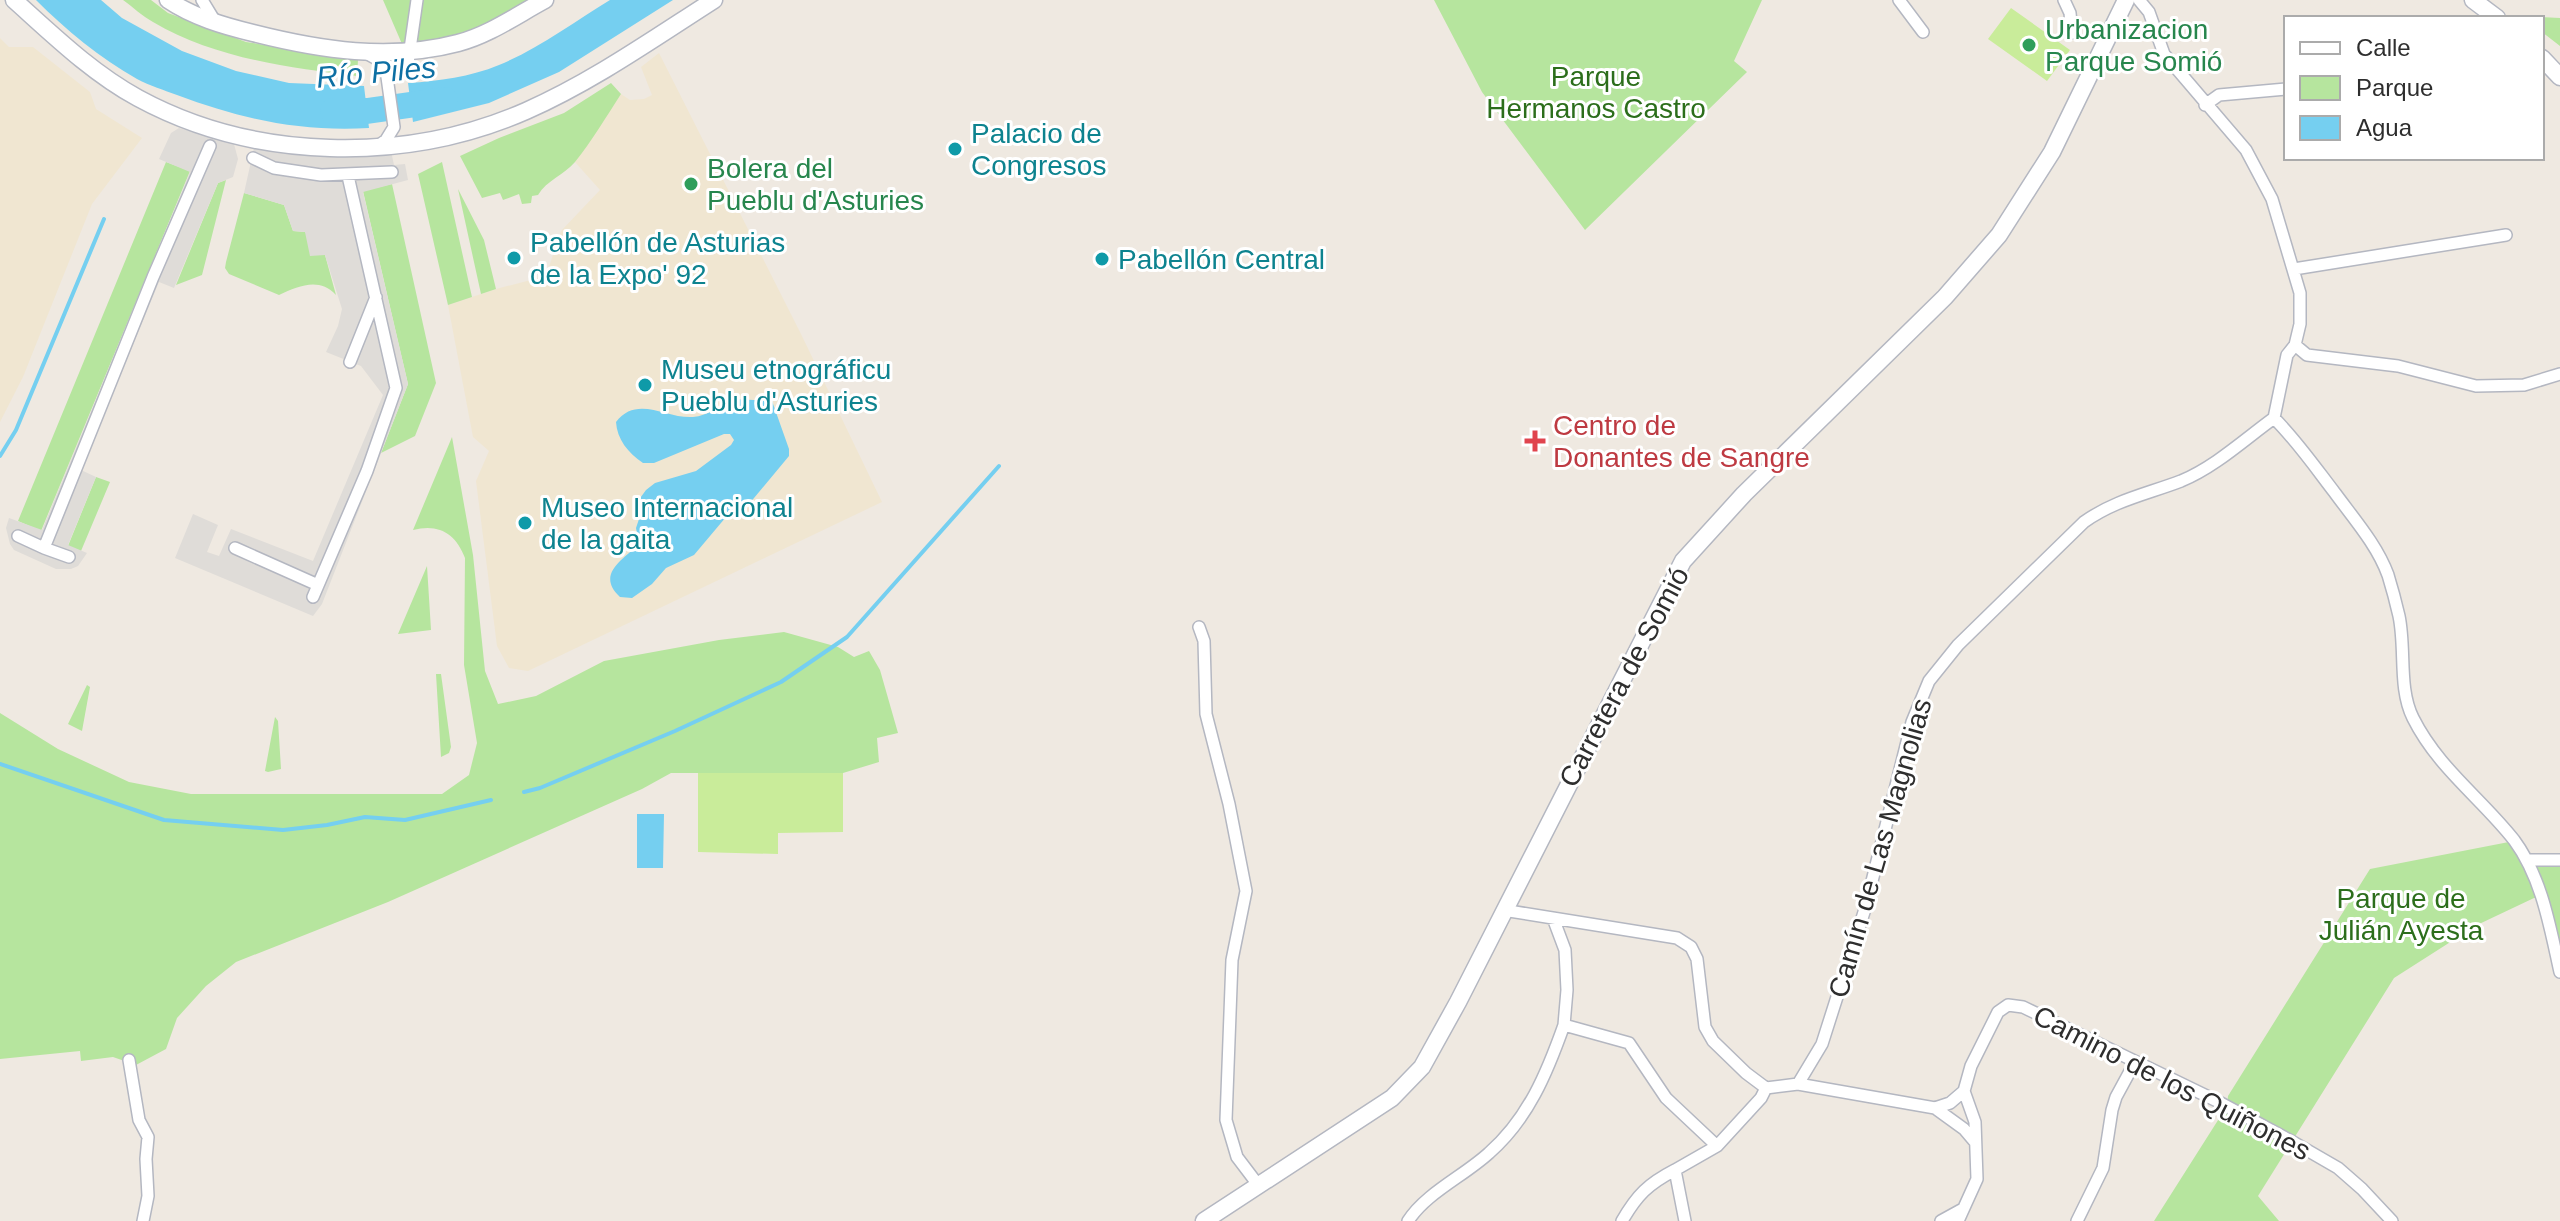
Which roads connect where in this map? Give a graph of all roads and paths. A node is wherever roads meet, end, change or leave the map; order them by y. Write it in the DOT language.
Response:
graph roads {
  1 [pos="14,0"];
  2 [pos="168,0"];
  3 [pos="202,0"];
  4 [pos="417,0"];
  5 [pos="545,0"];
  6 [pos="714,0"];
  7 [pos="1899,0"];
  8 [pos="2064,0"];
  9 [pos="2126,0"];
  10 [pos="2139,0"];
  11 [pos="2473,0"];
  12 [pos="2494,16"];
  13 [pos="216,24"];
  14 [pos="1923,32"];
  15 [pos="2072,33"];
  16 [pos="366,53"];
  17 [pos="410,56"];
  18 [pos="2544,60"];
  19 [pos="2560,77"];
  20 [pos="2284,89"];
  21 [pos="2205,105"];
  22 [pos="394,127"];
  23 [pos="414,142"];
  24 [pos="210,146"];
  25 [pos="377,147"];
  26 [pos="253,158"];
  27 [pos="392,172"];
  28 [pos="348,176"];
  29 [pos="2506,235"];
  30 [pos="2294,269"];
  31 [pos="376,297"];
  32 [pos="2295,345"];
  33 [pos="350,362"];
  34 [pos="2560,374"];
  35 [pos="2274,418"];
  36 [pos="18,536"];
  37 [pos="44,548"];
  38 [pos="235,548"];
  39 [pos="69,557"];
  40 [pos="1199,627"];
  41 [pos="2527,860"];
  42 [pos="2560,860"];
  43 [pos="1503,910"];
  44 [pos="1553,918"];
  45 [pos="2560,972"];
  46 [pos="1564,1025"];
  47 [pos="129,1060"];
  48 [pos="2135,1062"];
  49 [pos="1798,1084"];
  50 [pos="1766,1088"];
  51 [pos="1964,1091"];
  52 [pos="1935,1108"];
  53 [pos="1975,1142"];
  54 [pos="1717,1146"];
  55 [pos="1675,1170"];
  56 [pos="1259,1186"];
  57 [pos="1965,1207"];
  58 [pos="143,1221"];
  59 [pos="1204,1221"];
  60 [pos="1408,1221"];
  61 [pos="1622,1221"];
  62 [pos="1685,1221"];
  63 [pos="1941,1221"];
  64 [pos="1958,1221"];
  65 [pos="2077,1221"];
  66 [pos="2392,1221"];
  1 -- 25 [label="street"];
  2 -- 13 [label="street"];
  3 -- 13 [label="street"];
  4 -- 17 [label="street"];
  5 -- 17 [label="street"];
  6 -- 23 [label="street"];
  7 -- 14 [label="street"];
  8 -- 15 [label="street"];
  9 -- 43 [label="street, Carretera de Somió"];
  10 -- 21 [label="street"];
  11 -- 12 [label="street"];
  13 -- 16 [label="street"];
  16 -- 17 [label="street"];
  16 -- 22 [label="street"];
  18 -- 19 [label="street"];
  20 -- 21 [label="street"];
  21 -- 30 [label="street"];
  22 -- 23 [label="street"];
  22 -- 25 [label="street"];
  23 -- 25 [label="street"];
  24 -- 37 [label="street"];
  26 -- 28 [label="street"];
  27 -- 28 [label="street"];
  28 -- 31 [label="street"];
  29 -- 30 [label="street"];
  30 -- 32 [label="street"];
  31 -- 33 [label="street"];
  31 -- 38 [label="street"];
  32 -- 34 [label="street"];
  32 -- 35 [label="street"];
  35 -- 41 [label="street"];
  35 -- 49 [label="street, Camín de Las Magnolias"];
  36 -- 37 [label="street"];
  37 -- 39 [label="street"];
  40 -- 56 [label="street"];
  41 -- 42 [label="street"];
  41 -- 45 [label="street"];
  43 -- 44 [label="street"];
  43 -- 56 [label="street, Carretera de Somió"];
  44 -- 46 [label="street"];
  44 -- 50 [label="street"];
  46 -- 54 [label="street"];
  46 -- 60 [label="street"];
  47 -- 58 [label="street"];
  48 -- 51 [label="street, Camino de los Quiñones"];
  48 -- 65 [label="street"];
  48 -- 66 [label="street, Camino de los Quiñones"];
  49 -- 50 [label="street"];
  49 -- 52 [label="street"];
  50 -- 54 [label="street"];
  51 -- 52 [label="street"];
  51 -- 53 [label="street"];
  52 -- 53 [label="street"];
  53 -- 57 [label="street"];
  54 -- 55 [label="street"];
  55 -- 61 [label="street"];
  55 -- 62 [label="street"];
  56 -- 59 [label="street, Carretera de Somió"];
  57 -- 63 [label="street"];
  57 -- 64 [label="street"];
}
